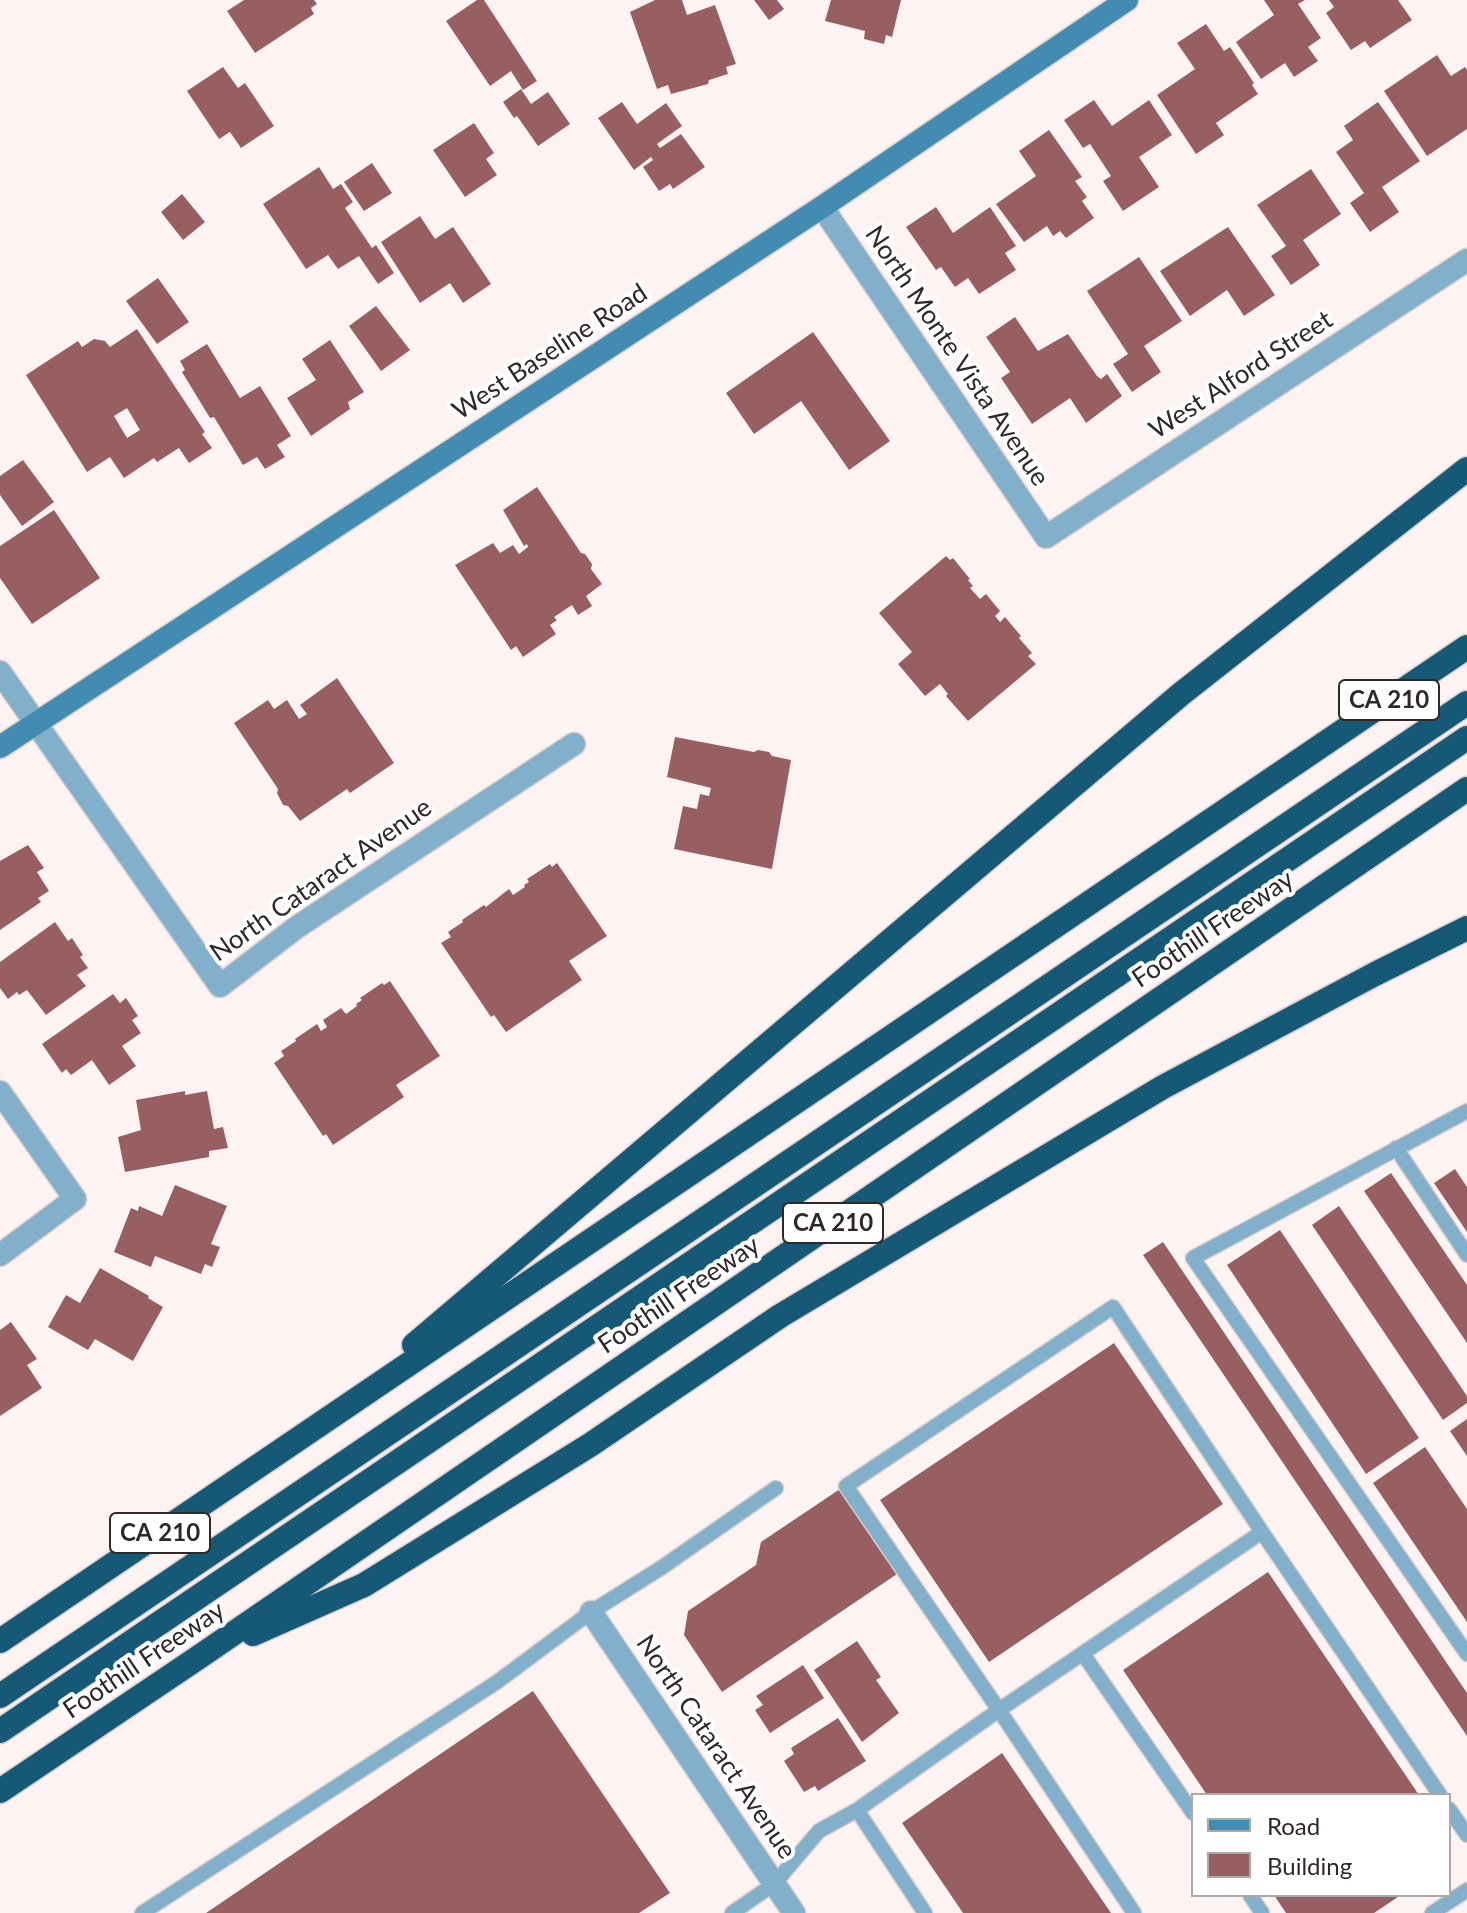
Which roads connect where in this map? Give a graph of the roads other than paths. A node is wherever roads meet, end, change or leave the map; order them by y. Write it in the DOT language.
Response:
graph roads {
  1 [pos="1127,0"];
  2 [pos="822,207"];
  3 [pos="1467,260"];
  4 [pos="1467,469"];
  5 [pos="1046,537"];
  6 [pos="1467,647"];
  7 [pos="0,672"];
  8 [pos="1467,703"];
  9 [pos="37,722"];
  10 [pos="1467,738"];
  11 [pos="574,744"];
  12 [pos="0,747"];
  13 [pos="1467,789"];
  14 [pos="1467,928"];
  15 [pos="0,1092"];
  16 [pos="1467,1111"];
  17 [pos="1396,1148"];
  18 [pos="0,1255"];
  19 [pos="1467,1255"];
  20 [pos="321,1425"];
  21 [pos="776,1488"];
  22 [pos="1262,1532"];
  23 [pos="591,1612"];
  24 [pos="0,1641"];
  25 [pos="1083,1654"];
  26 [pos="1467,1654"];
  27 [pos="199,1657"];
  28 [pos="0,1696"];
  29 [pos="999,1710"];
  30 [pos="0,1731"];
  31 [pos="0,1791"];
  32 [pos="1439,1793"];
  33 [pos="857,1810"];
  34 [pos="1191,1810"];
  35 [pos="1451,1812"];
  36 [pos="1467,1835"];
  37 [pos="774,1884"];
  38 [pos="1467,1890"];
  39 [pos="142,1913"];
  40 [pos="732,1913"];
  41 [pos="794,1913"];
  42 [pos="925,1913"];
  43 [pos="1134,1913"];
  44 [pos="1432,1913"];
  1 -- 2 [label="main road, West Baseline Road"];
  2 -- 5 [label="street, North Monte Vista Avenue"];
  2 -- 9 [label="main road, West Baseline Road"];
  3 -- 5 [label="street, West Alford Street"];
  4 -- 20 [label="highway"];
  6 -- 20 [label="highway, CA 210"];
  7 -- 9 [label="street, North Cataract Avenue"];
  8 -- 28 [label="highway"];
  9 -- 11 [label="street, North Cataract Avenue"];
  9 -- 12 [label="main road, West Baseline Road"];
  10 -- 30 [label="highway"];
  13 -- 27 [label="highway, Foothill Freeway / CA 210"];
  14 -- 27 [label="highway"];
  15 -- 18 [label="street"];
  16 -- 17 [label="lane"];
  17 -- 19 [label="lane"];
  17 -- 26 [label="lane"];
  20 -- 24 [label="highway, CA 210"];
  21 -- 23 [label="lane"];
  22 -- 25 [label="lane"];
  22 -- 29 [label="lane"];
  22 -- 32 [label="lane"];
  23 -- 37 [label="street, North Cataract Avenue"];
  23 -- 39 [label="lane"];
  25 -- 29 [label="lane"];
  25 -- 34 [label="lane"];
  27 -- 31 [label="highway, Foothill Freeway / CA 210"];
  29 -- 33 [label="lane"];
  29 -- 43 [label="lane"];
  33 -- 37 [label="lane"];
  33 -- 42 [label="lane"];
  35 -- 36 [label="lane"];
  37 -- 40 [label="lane"];
  37 -- 41 [label="street, North Cataract Avenue"];
  38 -- 44 [label="lane"];
}
